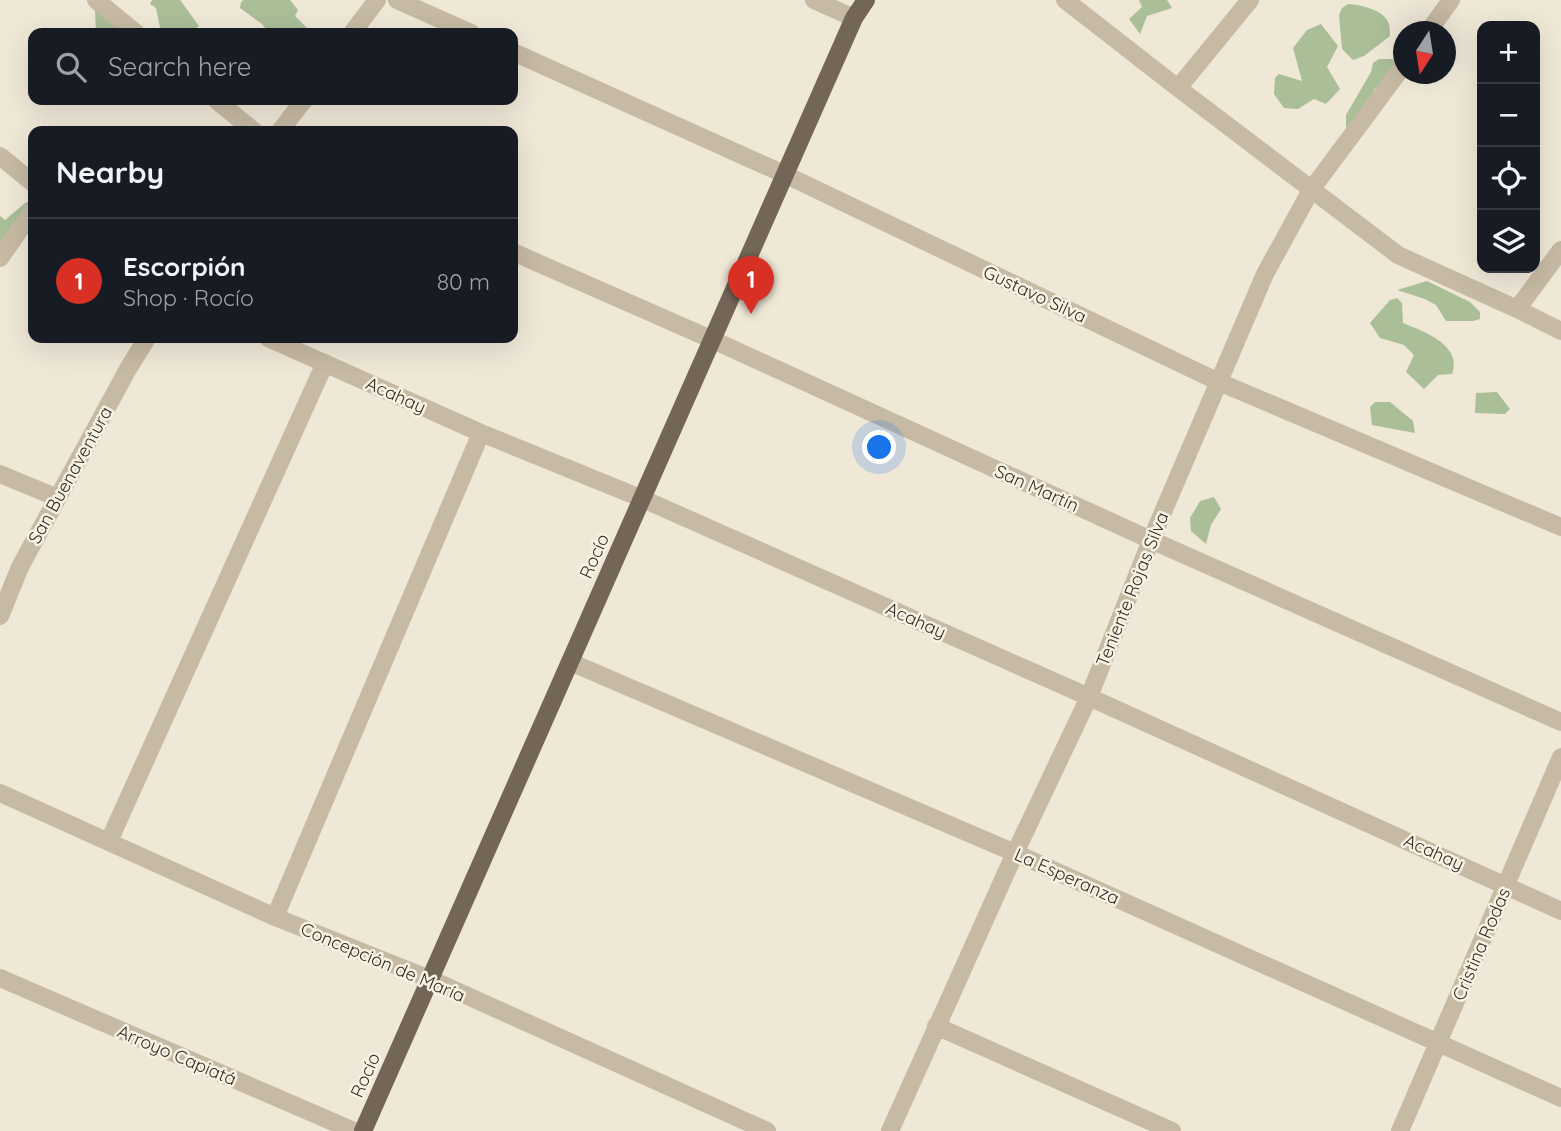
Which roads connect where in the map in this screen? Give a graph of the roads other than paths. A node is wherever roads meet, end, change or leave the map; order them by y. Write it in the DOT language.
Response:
graph roads {
  1 [pos="96,0"];
  2 [pos="377,0"];
  3 [pos="397,0"];
  4 [pos="814,0"];
  5 [pos="866,0"];
  6 [pos="1065,0"];
  7 [pos="1250,0"];
  8 [pos="1451,0"];
  9 [pos="854,18"];
  10 [pos="1436,21"];
  11 [pos="130,28"];
  12 [pos="356,28"];
  13 [pos="460,28"];
  14 [pos="518,54"];
  15 [pos="1393,80"];
  16 [pos="1178,88"];
  17 [pos="222,105"];
  18 [pos="300,105"];
  19 [pos="248,126"];
  20 [pos="285,126"];
  21 [pos="0,156"];
  22 [pos="786,175"];
  23 [pos="28,179"];
  24 [pos="1311,190"];
  25 [pos="28,218"];
  26 [pos="1561,250"];
  27 [pos="518,254"];
  28 [pos="0,258"];
  29 [pos="1517,309"];
  30 [pos="1561,331"];
  31 [pos="713,340"];
  32 [pos="144,343"];
  33 [pos="279,343"];
  34 [pos="325,363"];
  35 [pos="1219,382"];
  36 [pos="481,433"];
  37 [pos="0,474"];
  38 [pos="58,498"];
  39 [pos="643,499"];
  40 [pos="1561,527"];
  41 [pos="1151,540"];
  42 [pos="0,616"];
  43 [pos="570,662"];
  44 [pos="1089,697"];
  45 [pos="1561,722"];
  46 [pos="1561,757"];
  47 [pos="0,793"];
  48 [pos="109,841"];
  49 [pos="1015,853"];
  50 [pos="1506,884"];
  51 [pos="1561,911"];
  52 [pos="275,917"];
  53 [pos="0,978"];
  54 [pos="430,979"];
  55 [pos="936,1026"];
  56 [pos="1440,1042"];
  57 [pos="1561,1098"];
  58 [pos="354,1131"];
  59 [pos="363,1131"];
  60 [pos="766,1131"];
  61 [pos="890,1131"];
  62 [pos="1172,1131"];
  63 [pos="1400,1131"];
  1 -- 11 [label="street"];
  2 -- 12 [label="street"];
  3 -- 13 [label="street"];
  4 -- 9 [label="street"];
  5 -- 9 [label="main road, Rocío"];
  6 -- 16 [label="street"];
  7 -- 16 [label="street"];
  8 -- 10 [label="street"];
  9 -- 22 [label="main road, Rocío"];
  14 -- 22 [label="street, Gustavo Silva"];
  15 -- 24 [label="street, Teniente Rojas Silva"];
  16 -- 24 [label="street"];
  17 -- 19 [label="street"];
  18 -- 20 [label="street"];
  21 -- 23 [label="street"];
  22 -- 31 [label="main road, Rocío"];
  22 -- 35 [label="street, Gustavo Silva"];
  24 -- 29 [label="street"];
  24 -- 35 [label="street, Teniente Rojas Silva"];
  25 -- 28 [label="street"];
  26 -- 29 [label="street"];
  27 -- 31 [label="street, San Martín"];
  29 -- 30 [label="street"];
  31 -- 39 [label="main road, Rocío"];
  31 -- 41 [label="street, San Martín"];
  32 -- 38 [label="street, San Buenaventura"];
  33 -- 34 [label="street, Acahay"];
  34 -- 36 [label="street, Acahay"];
  34 -- 48 [label="street"];
  35 -- 40 [label="street, Gustavo Silva"];
  35 -- 41 [label="street, Teniente Rojas Silva"];
  36 -- 39 [label="street, Acahay"];
  36 -- 52 [label="street"];
  37 -- 38 [label="street"];
  38 -- 42 [label="street, San Buenaventura"];
  39 -- 43 [label="main road, Rocío"];
  39 -- 44 [label="street, Acahay"];
  41 -- 44 [label="street, Teniente Rojas Silva"];
  41 -- 45 [label="street, San Martín"];
  43 -- 49 [label="street, La Esperanza"];
  43 -- 54 [label="main road, Rocío"];
  44 -- 49 [label="street, Teniente Rojas Silva"];
  44 -- 50 [label="street, Acahay"];
  46 -- 50 [label="street, Cristina Rodas"];
  47 -- 48 [label="street, Concepción de María"];
  48 -- 52 [label="street, Concepción de María"];
  49 -- 55 [label="street, Teniente Rojas Silva"];
  49 -- 56 [label="street, La Esperanza"];
  50 -- 51 [label="street, Acahay"];
  50 -- 56 [label="street, Cristina Rodas"];
  52 -- 54 [label="street, Concepción de María"];
  53 -- 58 [label="street, Arroyo Capiatá"];
  54 -- 59 [label="main road, Rocío"];
  54 -- 60 [label="street, Concepción de María"];
  55 -- 61 [label="street, Teniente Rojas Silva"];
  55 -- 62 [label="street"];
  56 -- 57 [label="street, La Esperanza"];
  56 -- 63 [label="street, Cristina Rodas"];
}
